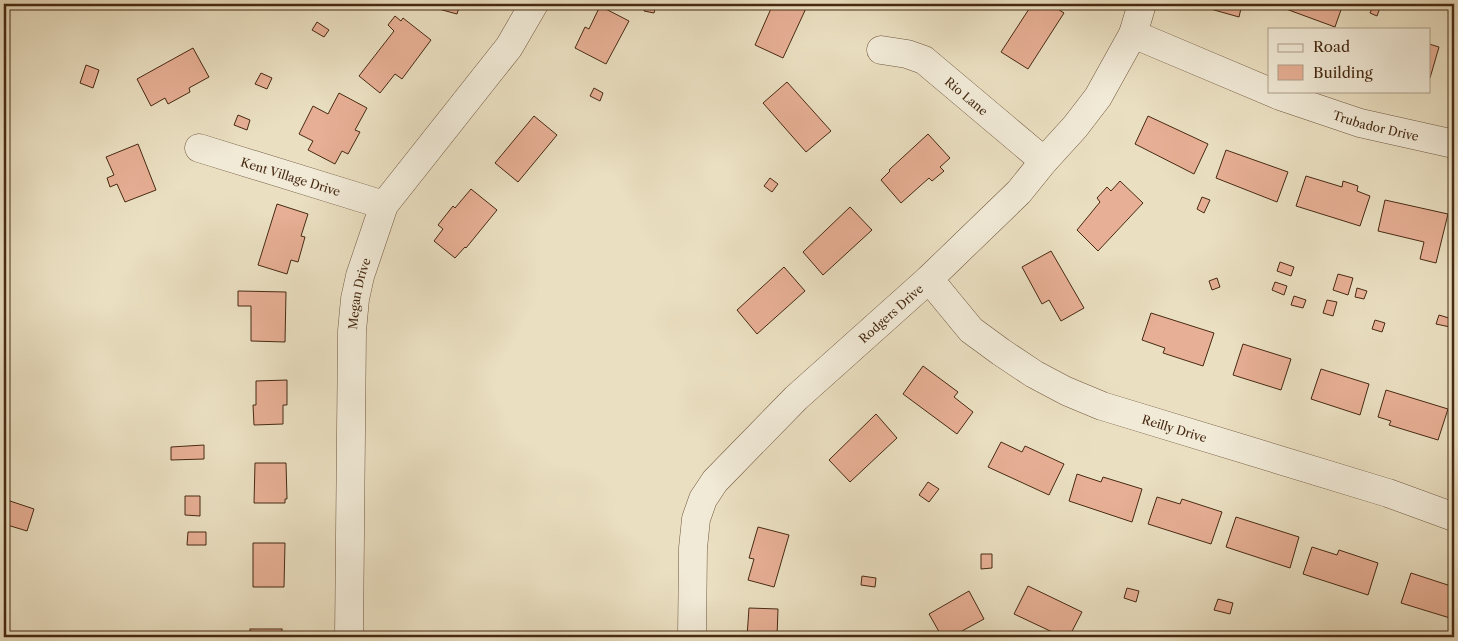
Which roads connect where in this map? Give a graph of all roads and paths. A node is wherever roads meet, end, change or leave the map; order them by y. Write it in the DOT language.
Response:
graph roads {
  1 [pos="534,4"];
  2 [pos="1142,4"];
  3 [pos="1133,34"];
  4 [pos="881,50"];
  5 [pos="1268,91"];
  6 [pos="1271,92"];
  7 [pos="1454,144"];
  8 [pos="199,148"];
  9 [pos="1044,161"];
  10 [pos="384,205"];
  11 [pos="929,279"];
  12 [pos="1454,517"];
  13 [pos="349,637"];
  14 [pos="692,637"];
  1 -- 10 [label="street, Megan Drive"];
  2 -- 3 [label="street, Rodgers Drive"];
  3 -- 5 [label="street, Trubador Drive"];
  3 -- 9 [label="street, Rodgers Drive"];
  4 -- 9 [label="street, Rio Lane"];
  6 -- 7 [label="street, Trubador Drive"];
  8 -- 10 [label="street, Kent Village Drive"];
  9 -- 11 [label="street, Rodgers Drive"];
  10 -- 13 [label="street, Megan Drive"];
  11 -- 12 [label="street, Reilly Drive"];
  11 -- 14 [label="street, Rodgers Drive"];
}
